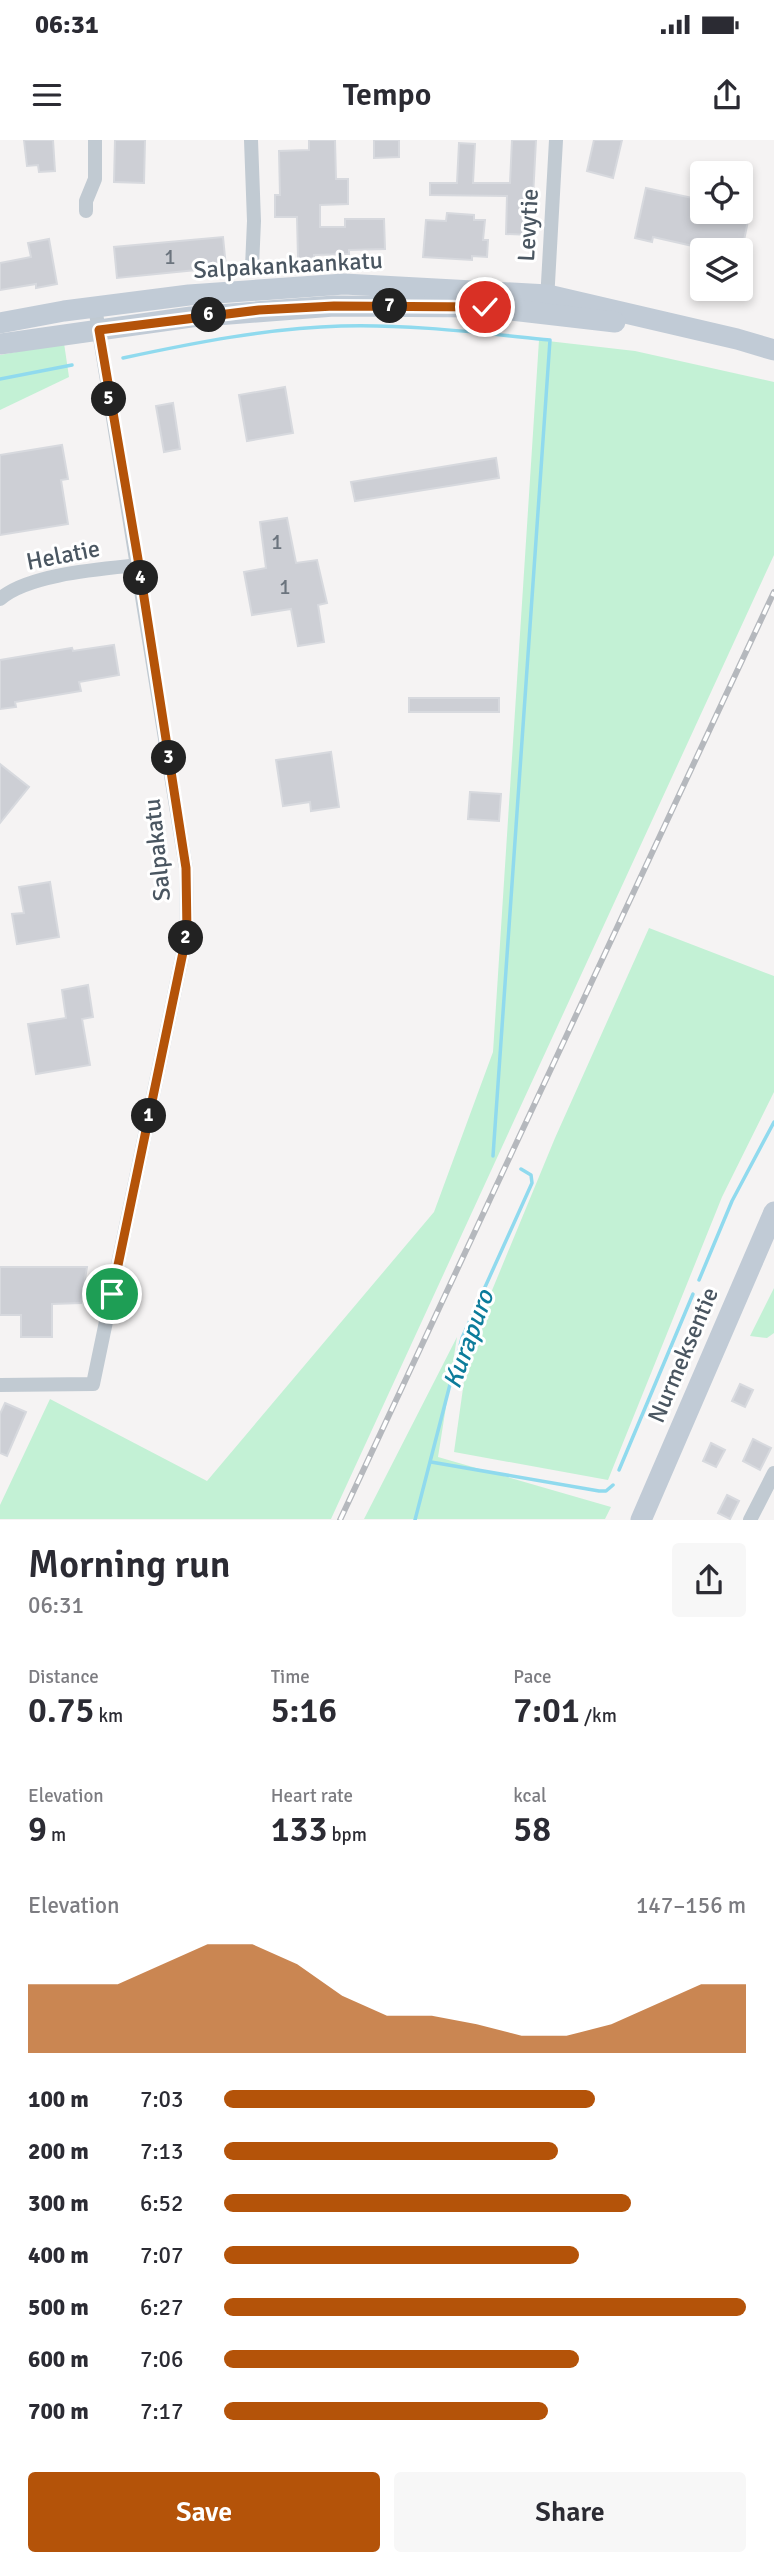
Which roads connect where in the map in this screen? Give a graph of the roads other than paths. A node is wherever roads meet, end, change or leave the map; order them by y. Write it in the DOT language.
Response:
graph roads {
  1 [pos="95,140"];
  2 [pos="251,140"];
  3 [pos="556,140"];
  4 [pos="86,211"];
  5 [pos="252,267"];
  6 [pos="547,304"];
  7 [pos="95,307"];
  8 [pos="0,323"];
  9 [pos="99,330"];
  10 [pos="0,344"];
  11 [pos="774,350"];
  12 [pos="139,565"];
  13 [pos="0,599"];
  14 [pos="774,1212"];
  15 [pos="0,1385"];
  16 [pos="774,1473"];
  17 [pos="641,1520"];
  18 [pos="750,1520"];
  1 -- 4 [label="street"];
  2 -- 5 [label="street"];
  3 -- 6 [label="street, Levytie"];
  6 -- 7 [label="main road, Salpakankaankatu"];
  6 -- 9 [label="main road, Salpakankaankatu"];
  6 -- 11 [label="main road, Salpakankaankatu"];
  7 -- 8 [label="main road, Salpakankaankatu"];
  7 -- 9 [label="street, Salpakatu"];
  9 -- 10 [label="main road, Salpakankaankatu"];
  9 -- 12 [label="street, Salpakatu"];
  12 -- 13 [label="street, Helatie"];
  12 -- 15 [label="street, Salpakatu"];
  14 -- 17 [label="main road, Nurmeksentie"];
  16 -- 18 [label="street"];
}
